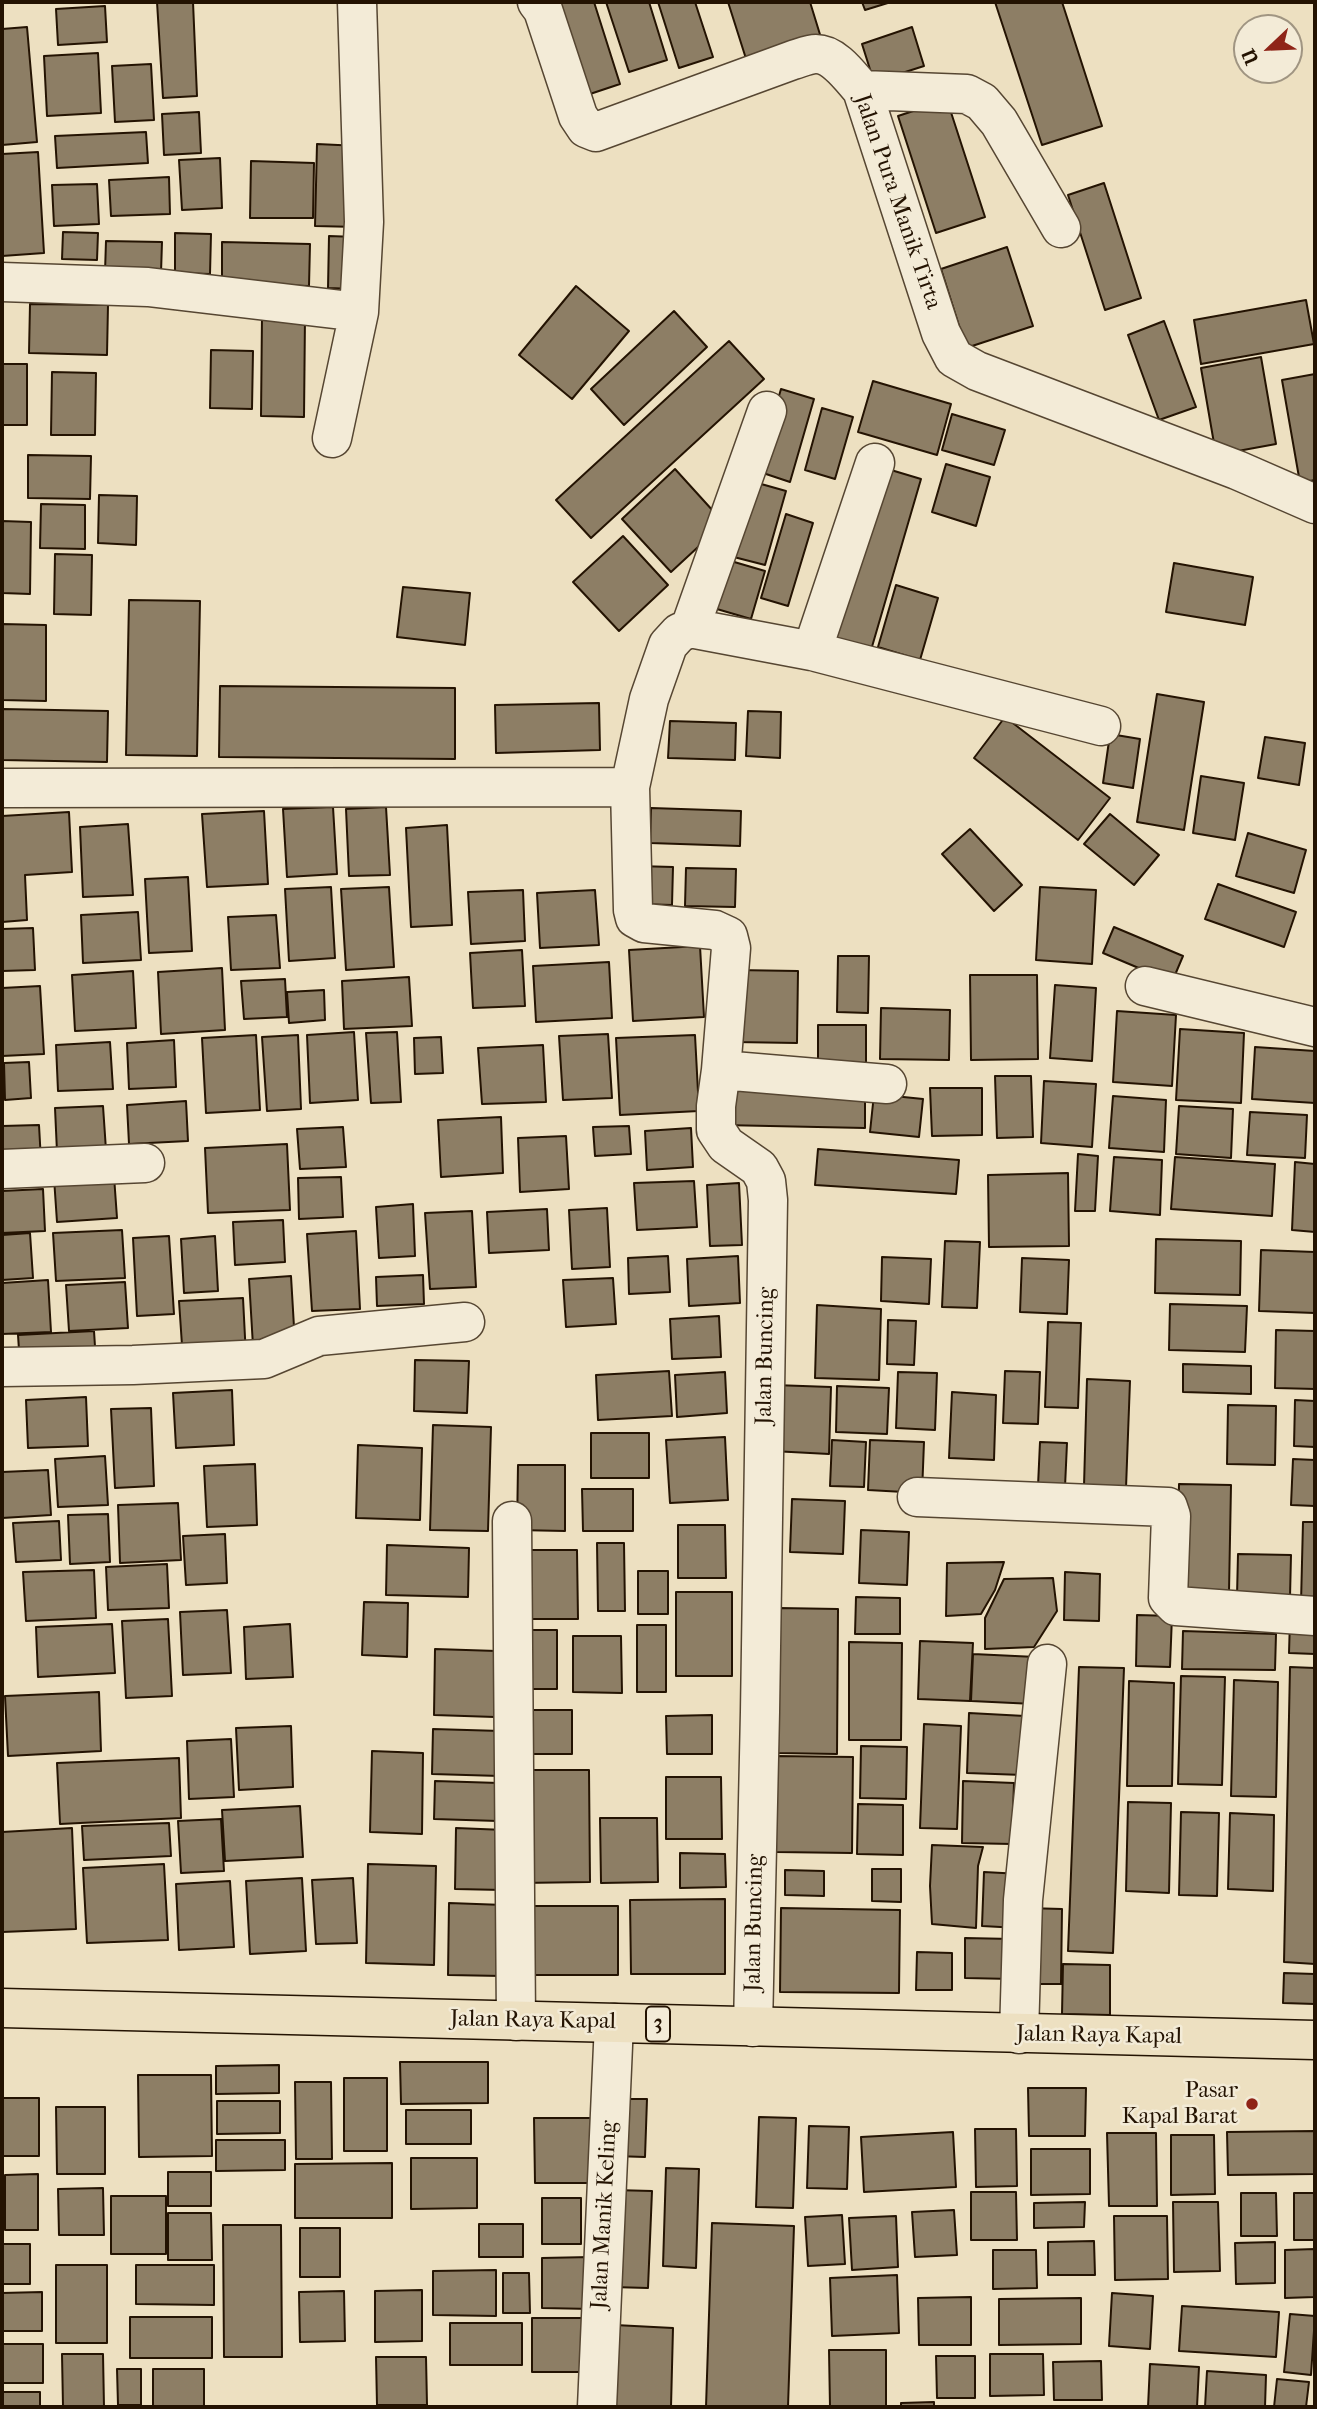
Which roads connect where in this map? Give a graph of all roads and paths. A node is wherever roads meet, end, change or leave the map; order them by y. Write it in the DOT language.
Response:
graph roads {
  1 [pos="357,2"];
  2 [pos="537,2"];
  3 [pos="862,90"];
  4 [pos="1061,228"];
  5 [pos="2,282"];
  6 [pos="359,312"];
  7 [pos="767,411"];
  8 [pos="332,438"];
  9 [pos="874,463"];
  10 [pos="1315,504"];
  11 [pos="679,637"];
  12 [pos="812,651"];
  13 [pos="1101,726"];
  14 [pos="630,787"];
  15 [pos="2,788"];
  16 [pos="1145,986"];
  17 [pos="1315,1027"];
  18 [pos="721,1070"];
  19 [pos="887,1084"];
  20 [pos="145,1163"];
  21 [pos="2,1169"];
  22 [pos="465,1322"];
  23 [pos="2,1367"];
  24 [pos="917,1497"];
  25 [pos="512,1521"];
  26 [pos="1315,1616"];
  27 [pos="1047,1664"];
  28 [pos="2,2008"];
  29 [pos="516,2021"];
  30 [pos="614,2023"];
  31 [pos="753,2027"];
  32 [pos="1019,2034"];
  33 [pos="1315,2040"];
  34 [pos="597,2407"];
  1 -- 6 [label="street"];
  2 -- 3 [label="street, Jalan Pura Manik Tirta"];
  3 -- 4 [label="street"];
  3 -- 10 [label="street, Jalan Pura Manik Tirta"];
  5 -- 6 [label="street"];
  6 -- 8 [label="street"];
  7 -- 11 [label="street"];
  9 -- 12 [label="street"];
  11 -- 12 [label="street"];
  11 -- 14 [label="street"];
  12 -- 13 [label="street"];
  14 -- 15 [label="street"];
  14 -- 18 [label="street, Jalan Buncing"];
  16 -- 17 [label="street"];
  18 -- 19 [label="street"];
  18 -- 31 [label="street, Jalan Buncing"];
  20 -- 21 [label="street"];
  22 -- 23 [label="street"];
  24 -- 26 [label="street"];
  25 -- 29 [label="street"];
  27 -- 32 [label="street"];
  28 -- 29 [label="highway, Jalan Raya Kapal / 3"];
  29 -- 30 [label="highway, Jalan Raya Kapal / 3"];
  30 -- 31 [label="highway, Jalan Raya Kapal / 3"];
  30 -- 34 [label="street, Jalan Manik Keling"];
  31 -- 32 [label="highway, Jalan Raya Kapal / 3"];
  32 -- 33 [label="highway, Jalan Raya Kapal / 3"];
}
